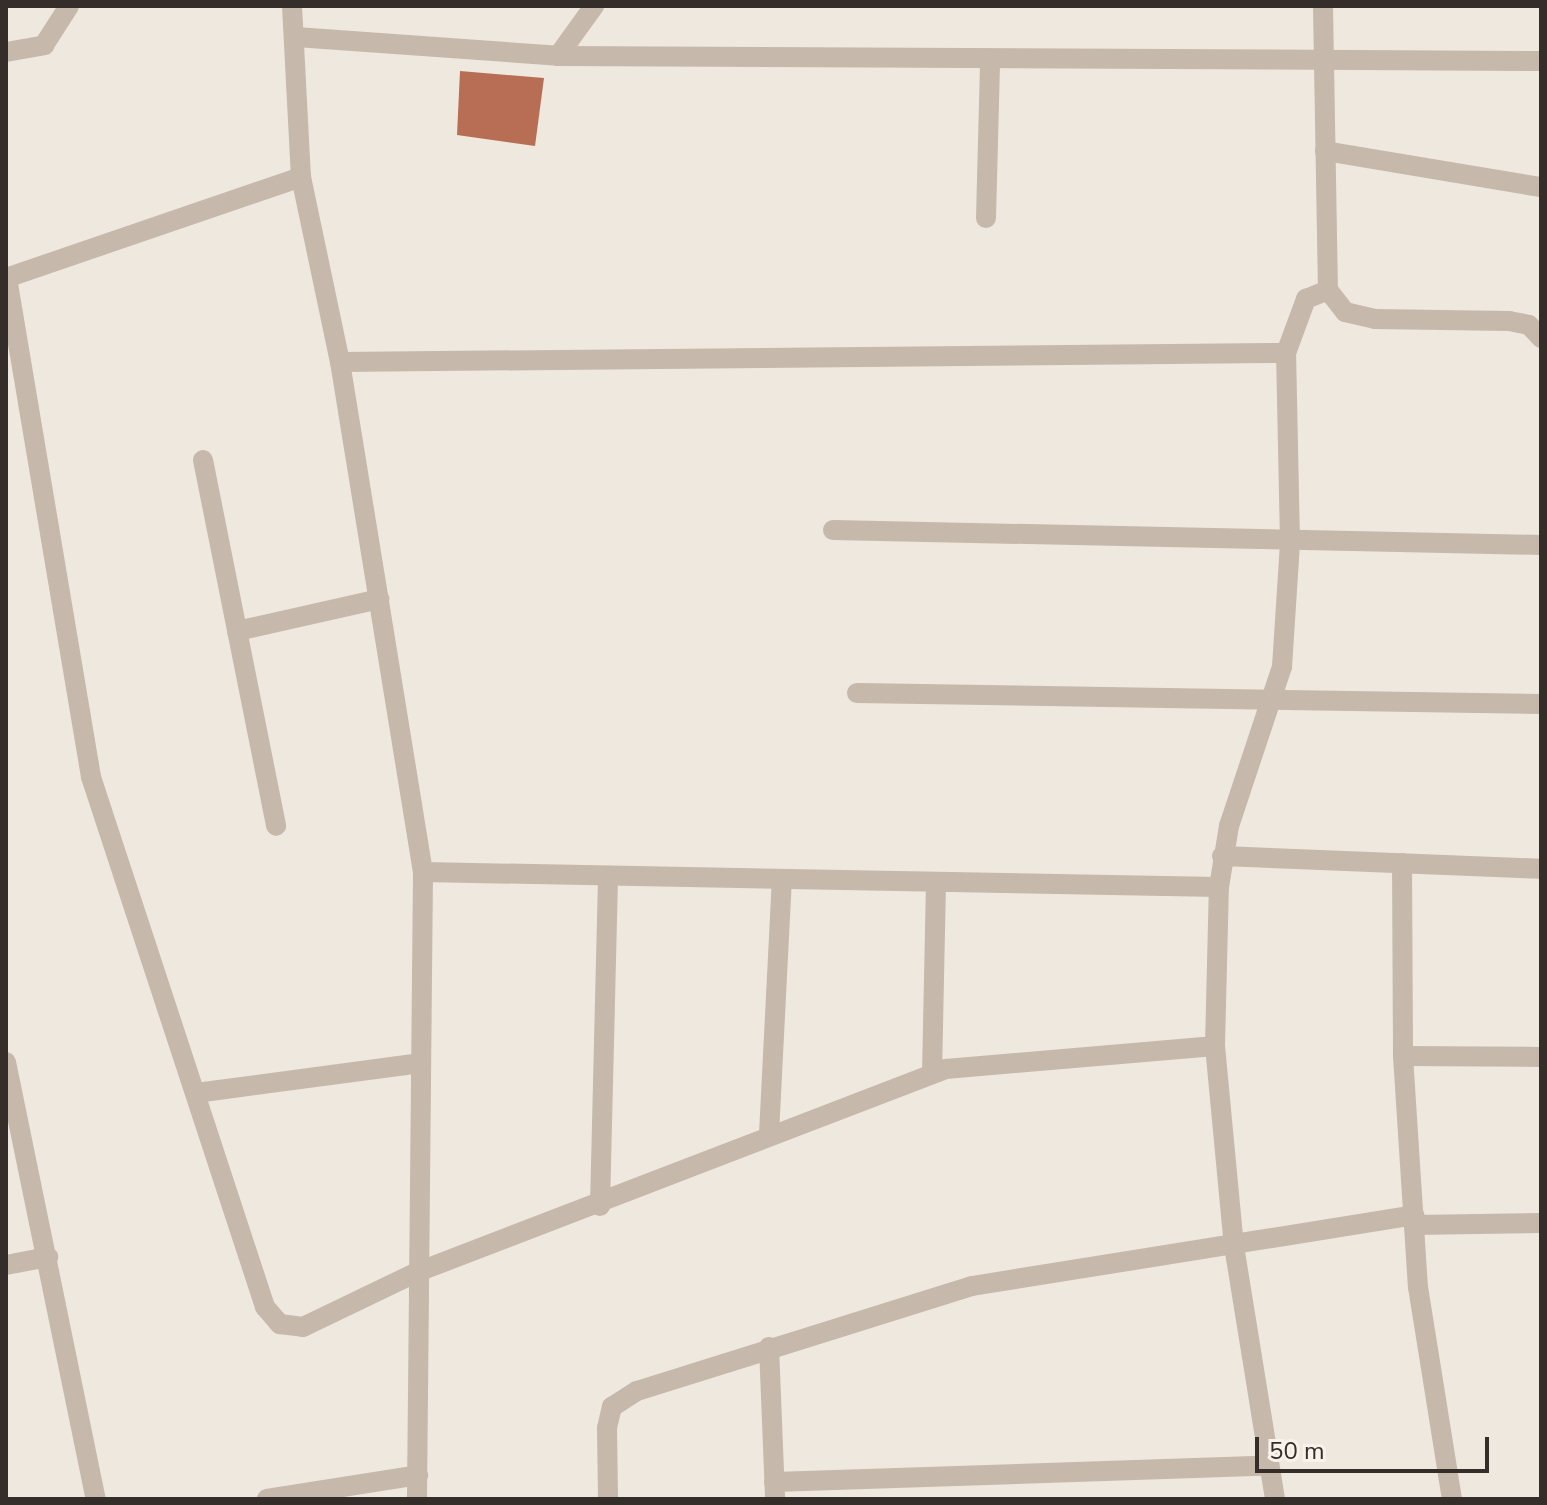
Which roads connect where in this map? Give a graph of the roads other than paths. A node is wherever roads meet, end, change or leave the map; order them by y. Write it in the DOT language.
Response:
graph roads {
  1 [pos="69,6"];
  2 [pos="292,6"];
  3 [pos="594,6"];
  4 [pos="1323,6"];
  5 [pos="296,37"];
  6 [pos="6,52"];
  7 [pos="558,56"];
  8 [pos="990,60"];
  9 [pos="1541,61"];
  10 [pos="1324,62"];
  11 [pos="1325,151"];
  12 [pos="301,177"];
  13 [pos="1541,187"];
  14 [pos="986,218"];
  15 [pos="6,278"];
  16 [pos="1328,290"];
  17 [pos="1541,338"];
  18 [pos="1286,353"];
  19 [pos="340,362"];
  20 [pos="203,460"];
  21 [pos="833,530"];
  22 [pos="1290,542"];
  23 [pos="1541,545"];
  24 [pos="379,599"];
  25 [pos="237,631"];
  26 [pos="857,693"];
  27 [pos="1272,702"];
  28 [pos="1541,704"];
  29 [pos="276,826"];
  30 [pos="1222,856"];
  31 [pos="1402,863"];
  32 [pos="1541,869"];
  33 [pos="423,872"];
  34 [pos="608,876"];
  35 [pos="782,879"];
  36 [pos="936,882"];
  37 [pos="1219,887"];
  38 [pos="1215,1046"];
  39 [pos="1403,1056"];
  40 [pos="1541,1057"];
  41 [pos="6,1062"];
  42 [pos="421,1063"];
  43 [pos="932,1074"];
  44 [pos="196,1093"];
  45 [pos="769,1134"];
  46 [pos="600,1206"];
  47 [pos="1414,1220"];
  48 [pos="1541,1223"];
  49 [pos="1234,1247"];
  50 [pos="48,1257"];
  51 [pos="6,1265"];
  52 [pos="415,1273"];
  53 [pos="769,1347"];
  54 [pos="1269,1466"];
  55 [pos="418,1475"];
  56 [pos="775,1490"];
  57 [pos="96,1499"];
  58 [pos="267,1499"];
  59 [pos="417,1499"];
  60 [pos="608,1499"];
  61 [pos="1275,1499"];
  62 [pos="1452,1499"];
  1 -- 6 [label="street"];
  2 -- 5 [label="street"];
  3 -- 7 [label="street"];
  4 -- 10 [label="street"];
  5 -- 7 [label="street"];
  5 -- 12 [label="street"];
  7 -- 8 [label="street"];
  8 -- 10 [label="street"];
  8 -- 14 [label="street"];
  9 -- 10 [label="street"];
  10 -- 11 [label="street"];
  11 -- 13 [label="street"];
  11 -- 16 [label="street"];
  12 -- 15 [label="street"];
  12 -- 19 [label="street"];
  15 -- 44 [label="street"];
  16 -- 17 [label="street"];
  16 -- 18 [label="street"];
  18 -- 19 [label="street"];
  18 -- 22 [label="street"];
  19 -- 24 [label="street"];
  20 -- 25 [label="street"];
  21 -- 22 [label="street"];
  22 -- 23 [label="street"];
  22 -- 27 [label="street"];
  24 -- 25 [label="street"];
  24 -- 33 [label="street"];
  25 -- 29 [label="street"];
  26 -- 27 [label="street"];
  27 -- 28 [label="street"];
  27 -- 30 [label="street"];
  30 -- 31 [label="street"];
  30 -- 37 [label="street"];
  31 -- 32 [label="street"];
  31 -- 39 [label="street"];
  33 -- 34 [label="street"];
  33 -- 42 [label="street"];
  34 -- 35 [label="street"];
  34 -- 46 [label="street"];
  35 -- 36 [label="street"];
  35 -- 45 [label="street"];
  36 -- 37 [label="street"];
  36 -- 43 [label="street"];
  37 -- 38 [label="street"];
  38 -- 43 [label="street"];
  38 -- 49 [label="street"];
  39 -- 40 [label="street"];
  39 -- 47 [label="street"];
  41 -- 50 [label="street"];
  42 -- 44 [label="street"];
  42 -- 52 [label="street"];
  43 -- 45 [label="street"];
  44 -- 52 [label="street"];
  45 -- 46 [label="street"];
  46 -- 52 [label="street"];
  47 -- 48 [label="street"];
  47 -- 49 [label="street"];
  47 -- 62 [label="street"];
  49 -- 53 [label="street"];
  49 -- 54 [label="street"];
  50 -- 51 [label="street"];
  50 -- 57 [label="street"];
  52 -- 55 [label="street"];
  53 -- 56 [label="street"];
  53 -- 60 [label="street"];
  54 -- 56 [label="street"];
  54 -- 61 [label="street"];
  55 -- 58 [label="street"];
  55 -- 59 [label="street"];
}
